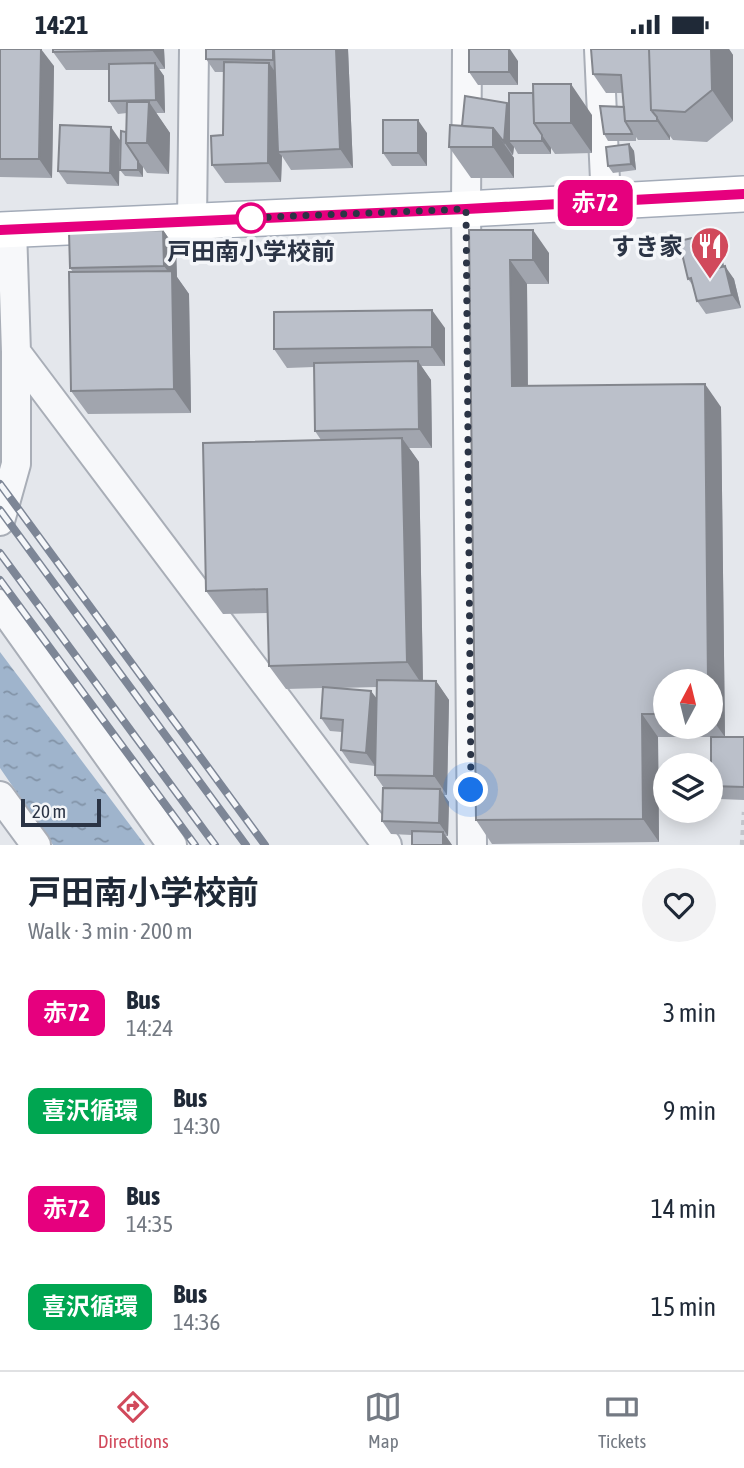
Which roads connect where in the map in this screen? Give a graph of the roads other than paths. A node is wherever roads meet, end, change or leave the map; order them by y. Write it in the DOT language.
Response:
graph roads {
  1 [pos="194,49"];
  2 [pos="467,49"];
  3 [pos="599,49"];
  4 [pos="744,194"];
  5 [pos="606,202"];
  6 [pos="466,209"];
  7 [pos="192,221"];
  8 [pos="6,230"];
  9 [pos="16,352"];
  10 [pos="0,521"];
  11 [pos="0,604"];
  12 [pos="0,796"];
  13 [pos="36,845"];
  14 [pos="172,845"];
  15 [pos="387,845"];
  16 [pos="471,845"];
  1 -- 7 [label="street"];
  2 -- 6 [label="street"];
  3 -- 5 [label="street"];
  4 -- 5 [label="main road"];
  5 -- 6 [label="main road"];
  6 -- 7 [label="main road"];
  6 -- 16 [label="street"];
  7 -- 8 [label="main road"];
  8 -- 9 [label="street"];
  9 -- 10 [label="street"];
  9 -- 15 [label="street"];
  11 -- 14 [label="street"];
  12 -- 13 [label="street"];
}
